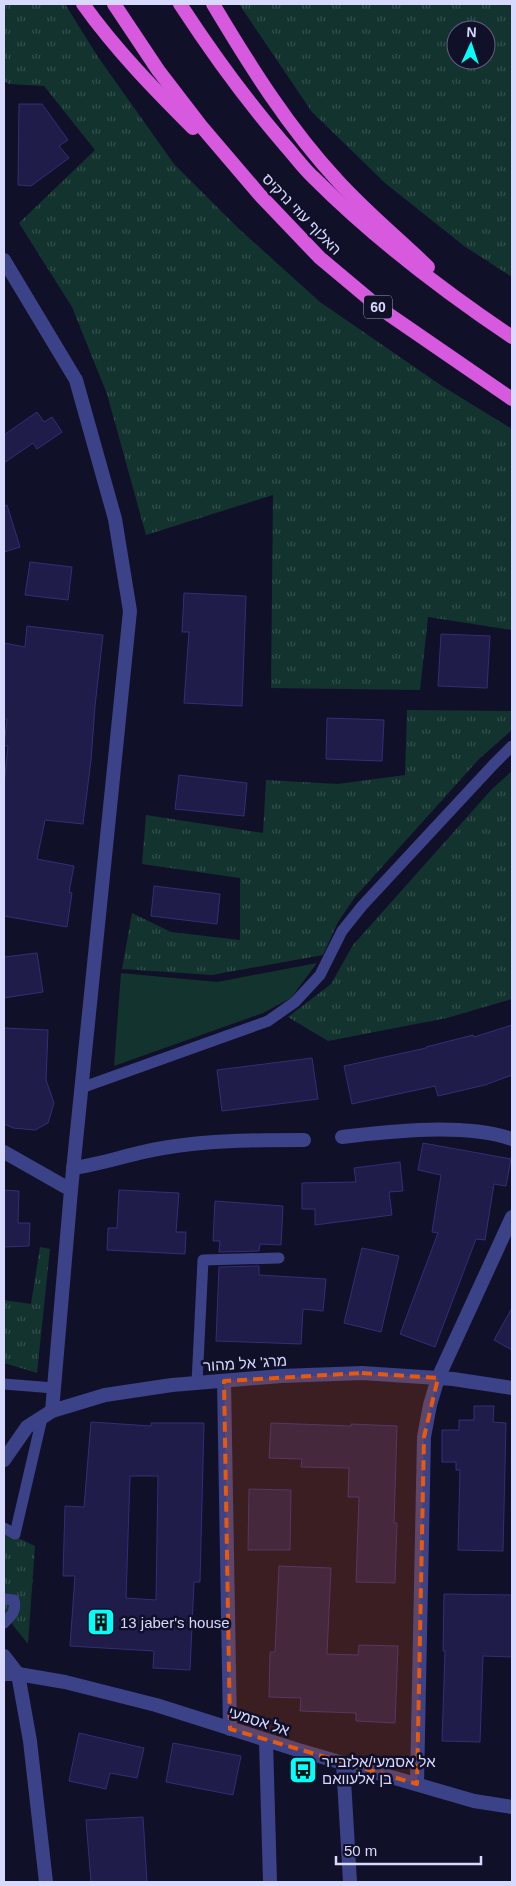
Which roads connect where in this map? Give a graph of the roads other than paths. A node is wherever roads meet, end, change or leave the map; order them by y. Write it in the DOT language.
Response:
graph roads {
  1 [pos="83,4"];
  2 [pos="114,4"];
  3 [pos="180,4"];
  4 [pos="213,4"];
  5 [pos="259,194"];
  6 [pos="4,260"];
  7 [pos="476,313"];
  8 [pos="512,337"];
  9 [pos="512,399"];
  10 [pos="512,746"];
  11 [pos="81,1088"];
  12 [pos="342,1137"];
  13 [pos="512,1139"];
  14 [pos="304,1140"];
  15 [pos="4,1152"];
  16 [pos="73,1168"];
  17 [pos="71,1190"];
  18 [pos="512,1217"];
  19 [pos="280,1258"];
  20 [pos="438,1378"];
  21 [pos="224,1381"];
  22 [pos="197,1383"];
  23 [pos="4,1384"];
  24 [pos="54,1388"];
  25 [pos="512,1388"];
  26 [pos="47,1414"];
  27 [pos="4,1460"];
  28 [pos="4,1528"];
  29 [pos="4,1599"];
  30 [pos="4,1623"];
  31 [pos="4,1656"];
  32 [pos="8,1675"];
  33 [pos="230,1729"];
  34 [pos="266,1740"];
  35 [pos="343,1763"];
  36 [pos="417,1784"];
  37 [pos="512,1807"];
  38 [pos="46,1882"];
  39 [pos="270,1882"];
  40 [pos="350,1882"];
  1 -- 5 [label="highway"];
  2 -- 5 [label="highway, האלוף עוזי נרקיס / 60"];
  3 -- 7 [label="highway"];
  4 -- 7 [label="highway"];
  5 -- 9 [label="highway, האלוף עוזי נרקיס / 60"];
  6 -- 11 [label="street"];
  7 -- 8 [label="highway"];
  10 -- 11 [label="lane"];
  11 -- 16 [label="street"];
  12 -- 13 [label="street"];
  14 -- 16 [label="street"];
  15 -- 17 [label="street"];
  16 -- 17 [label="street"];
  17 -- 24 [label="street"];
  18 -- 20 [label="street"];
  19 -- 22 [label="lane"];
  20 -- 21 [label="street, מרג' אל מהור"];
  20 -- 25 [label="street, מרג' אל מהור"];
  20 -- 36 [label="street"];
  21 -- 22 [label="street, מרג' אל מהור"];
  21 -- 33 [label="street"];
  22 -- 26 [label="street, מרג' אל מהור"];
  23 -- 24 [label="lane"];
  24 -- 26 [label="street"];
  26 -- 27 [label="street, מרג' אל מהור"];
  26 -- 28 [label="lane"];
  29 -- 30 [label="lane"];
  31 -- 32 [label="street"];
  32 -- 33 [label="street, אל אסמעי"];
  32 -- 38 [label="street"];
  33 -- 34 [label="street, אל אסמעי"];
  34 -- 35 [label="street, אל אסמעי"];
  34 -- 39 [label="street"];
  35 -- 36 [label="street, אל אסמעי"];
  35 -- 40 [label="street"];
  36 -- 37 [label="street, אל אסמעי"];
}
